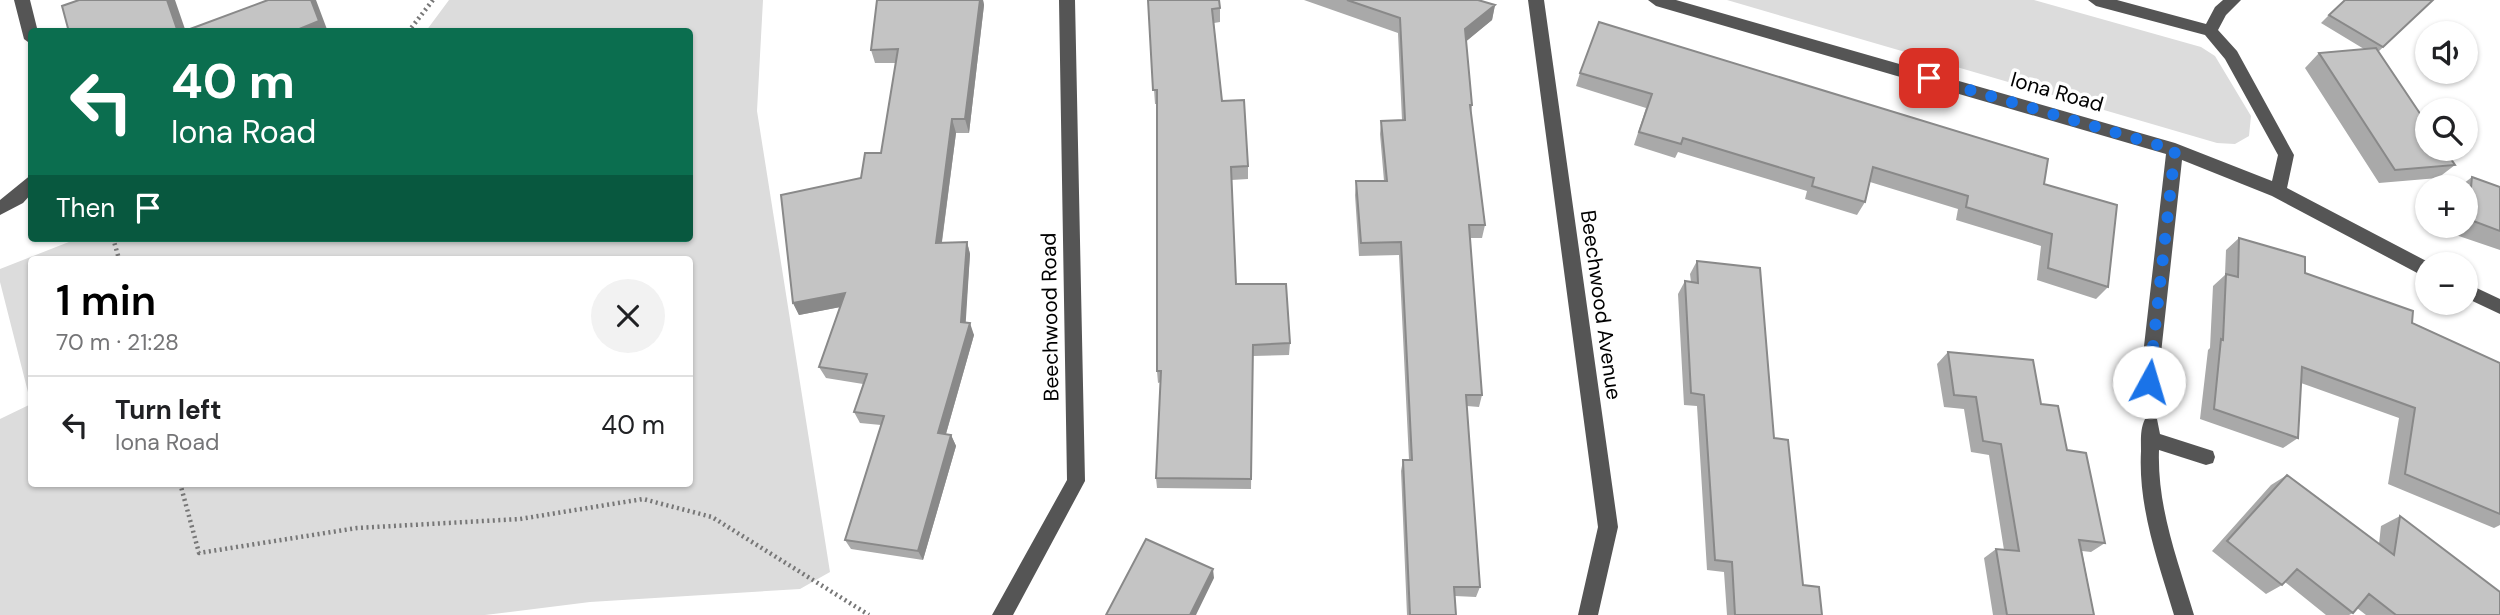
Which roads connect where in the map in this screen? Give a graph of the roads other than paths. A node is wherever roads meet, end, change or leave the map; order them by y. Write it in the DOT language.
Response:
graph roads {
  1 [pos="22,0"];
  2 [pos="1067,0"];
  3 [pos="1536,0"];
  4 [pos="1656,0"];
  5 [pos="2096,0"];
  6 [pos="2233,0"];
  7 [pos="29,28"];
  8 [pos="2210,31"];
  9 [pos="2175,150"];
  10 [pos="28,186"];
  11 [pos="2278,191"];
  12 [pos="0,208"];
  13 [pos="2415,264"];
  14 [pos="2478,296"];
  15 [pos="2500,307"];
  16 [pos="2149,382"];
  17 [pos="2206,457"];
  18 [pos="1002,615"];
  19 [pos="1588,615"];
  20 [pos="2184,615"];
  1 -- 7 [label="street"];
  2 -- 18 [label="street, Beechwood Road"];
  3 -- 19 [label="street, Beechwood Avenue"];
  4 -- 9 [label="street, Iona Road"];
  5 -- 8 [label="street"];
  6 -- 8 [label="street"];
  8 -- 11 [label="street"];
  9 -- 11 [label="street, Iona Road"];
  9 -- 16 [label="street"];
  10 -- 12 [label="street"];
  11 -- 13 [label="street, Iona Road"];
  14 -- 15 [label="street"];
  17 -- 20 [label="street"];
}
